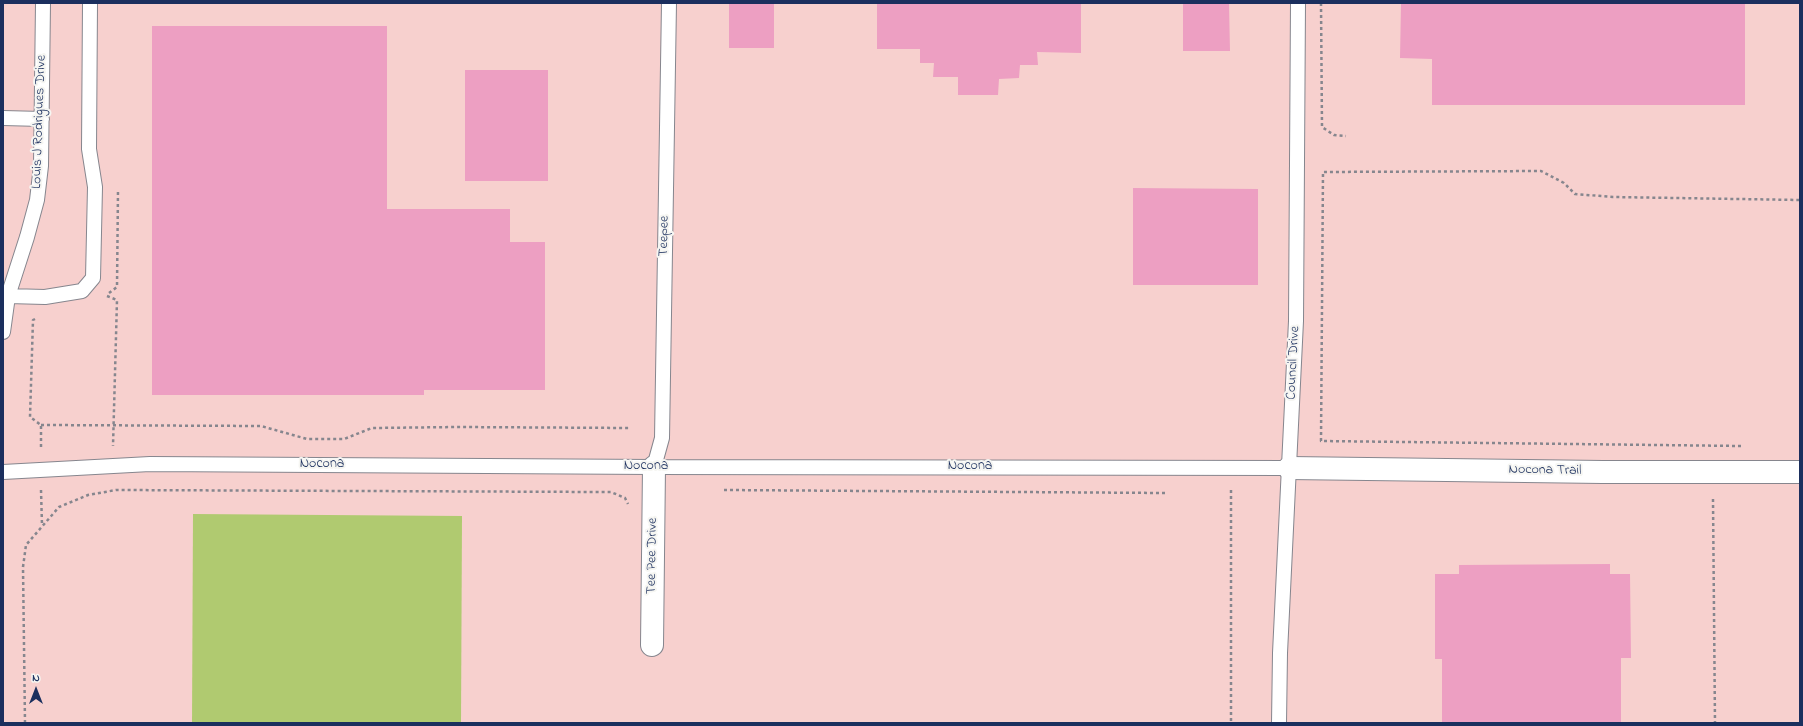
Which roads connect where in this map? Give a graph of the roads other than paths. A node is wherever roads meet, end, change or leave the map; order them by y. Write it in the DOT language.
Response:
graph roads {
  1 [pos="43,3"];
  2 [pos="90,3"];
  3 [pos="669,3"];
  4 [pos="1298,3"];
  5 [pos="3,118"];
  6 [pos="42,119"];
  7 [pos="8,296"];
  8 [pos="4,317"];
  9 [pos="3,332"];
  10 [pos="654,467"];
  11 [pos="1289,468"];
  12 [pos="3,472"];
  13 [pos="1800,472"];
  14 [pos="652,645"];
  15 [pos="1279,723"];
  1 -- 6 [label="lane, Louis J Rodrigues Drive"];
  2 -- 7 [label="lane"];
  3 -- 10 [label="lane, Teepee"];
  4 -- 11 [label="lane, Council Drive"];
  5 -- 6 [label="lane"];
  6 -- 7 [label="lane, Louis J Rodrigues Drive"];
  7 -- 8 [label="lane, Louis J Rodrigues Drive"];
  8 -- 9 [label="lane, Louis J Rodrigues Drive"];
  10 -- 11 [label="lane, Nocona"];
  10 -- 12 [label="lane, Nocona"];
  10 -- 14 [label="street, Tee Pee Drive"];
  11 -- 13 [label="street, Nocona Trail"];
  11 -- 15 [label="lane, Council Drive"];
}
